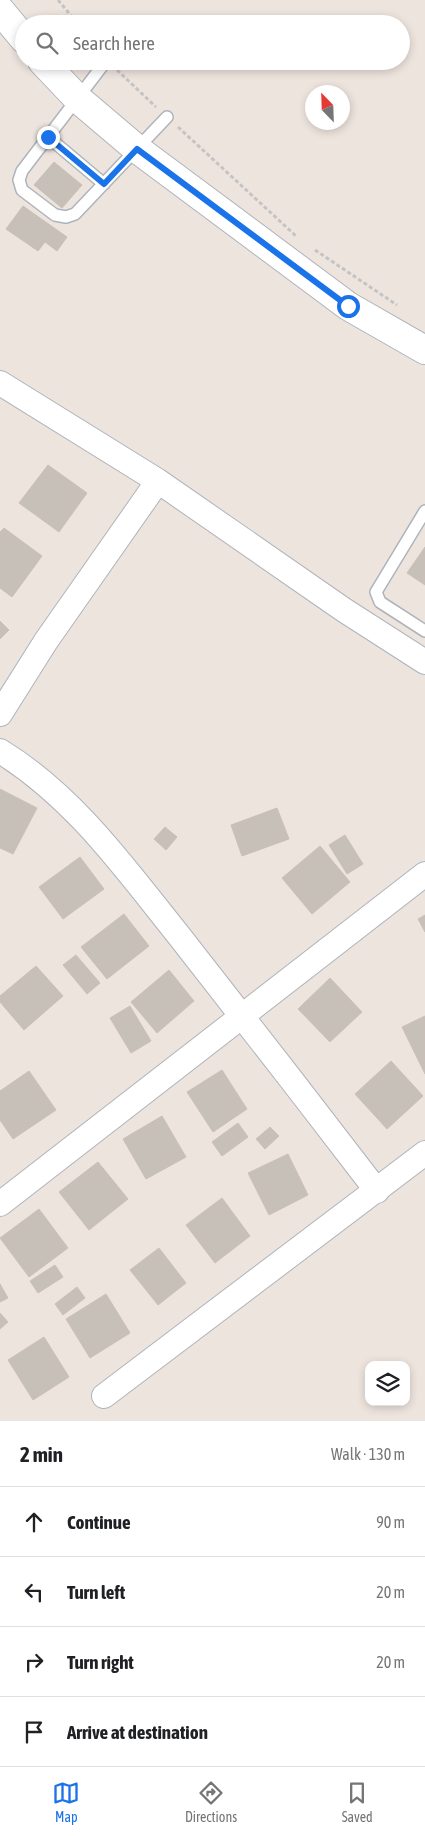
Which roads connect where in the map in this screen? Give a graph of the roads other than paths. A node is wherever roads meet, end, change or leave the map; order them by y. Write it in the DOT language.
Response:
graph roads {
  1 [pos="0,10"];
  2 [pos="15,29"];
  3 [pos="51,70"];
  4 [pos="106,70"];
  5 [pos="78,99"];
  6 [pos="167,117"];
  7 [pos="48,137"];
  8 [pos="137,149"];
  9 [pos="104,184"];
  10 [pos="425,350"];
  11 [pos="0,383"];
  12 [pos="158,481"];
  13 [pos="425,511"];
  14 [pos="425,631"];
  15 [pos="425,662"];
  16 [pos="0,714"];
  17 [pos="0,751"];
  18 [pos="425,874"];
  19 [pos="243,1017"];
  20 [pos="425,1153"];
  21 [pos="377,1191"];
  22 [pos="0,1204"];
  23 [pos="104,1396"];
  1 -- 2 [label="street"];
  3 -- 5 [label="street"];
  4 -- 5 [label="lane"];
  5 -- 7 [label="lane"];
  5 -- 8 [label="street"];
  6 -- 8 [label="lane"];
  7 -- 9 [label="lane"];
  7 -- 9 [label="lane"];
  8 -- 9 [label="lane"];
  8 -- 10 [label="street"];
  11 -- 12 [label="street"];
  12 -- 15 [label="street"];
  12 -- 16 [label="street"];
  13 -- 14 [label="lane"];
  17 -- 19 [label="street"];
  18 -- 19 [label="street"];
  19 -- 21 [label="street"];
  19 -- 22 [label="street"];
  20 -- 21 [label="street"];
  21 -- 23 [label="street"];
}
